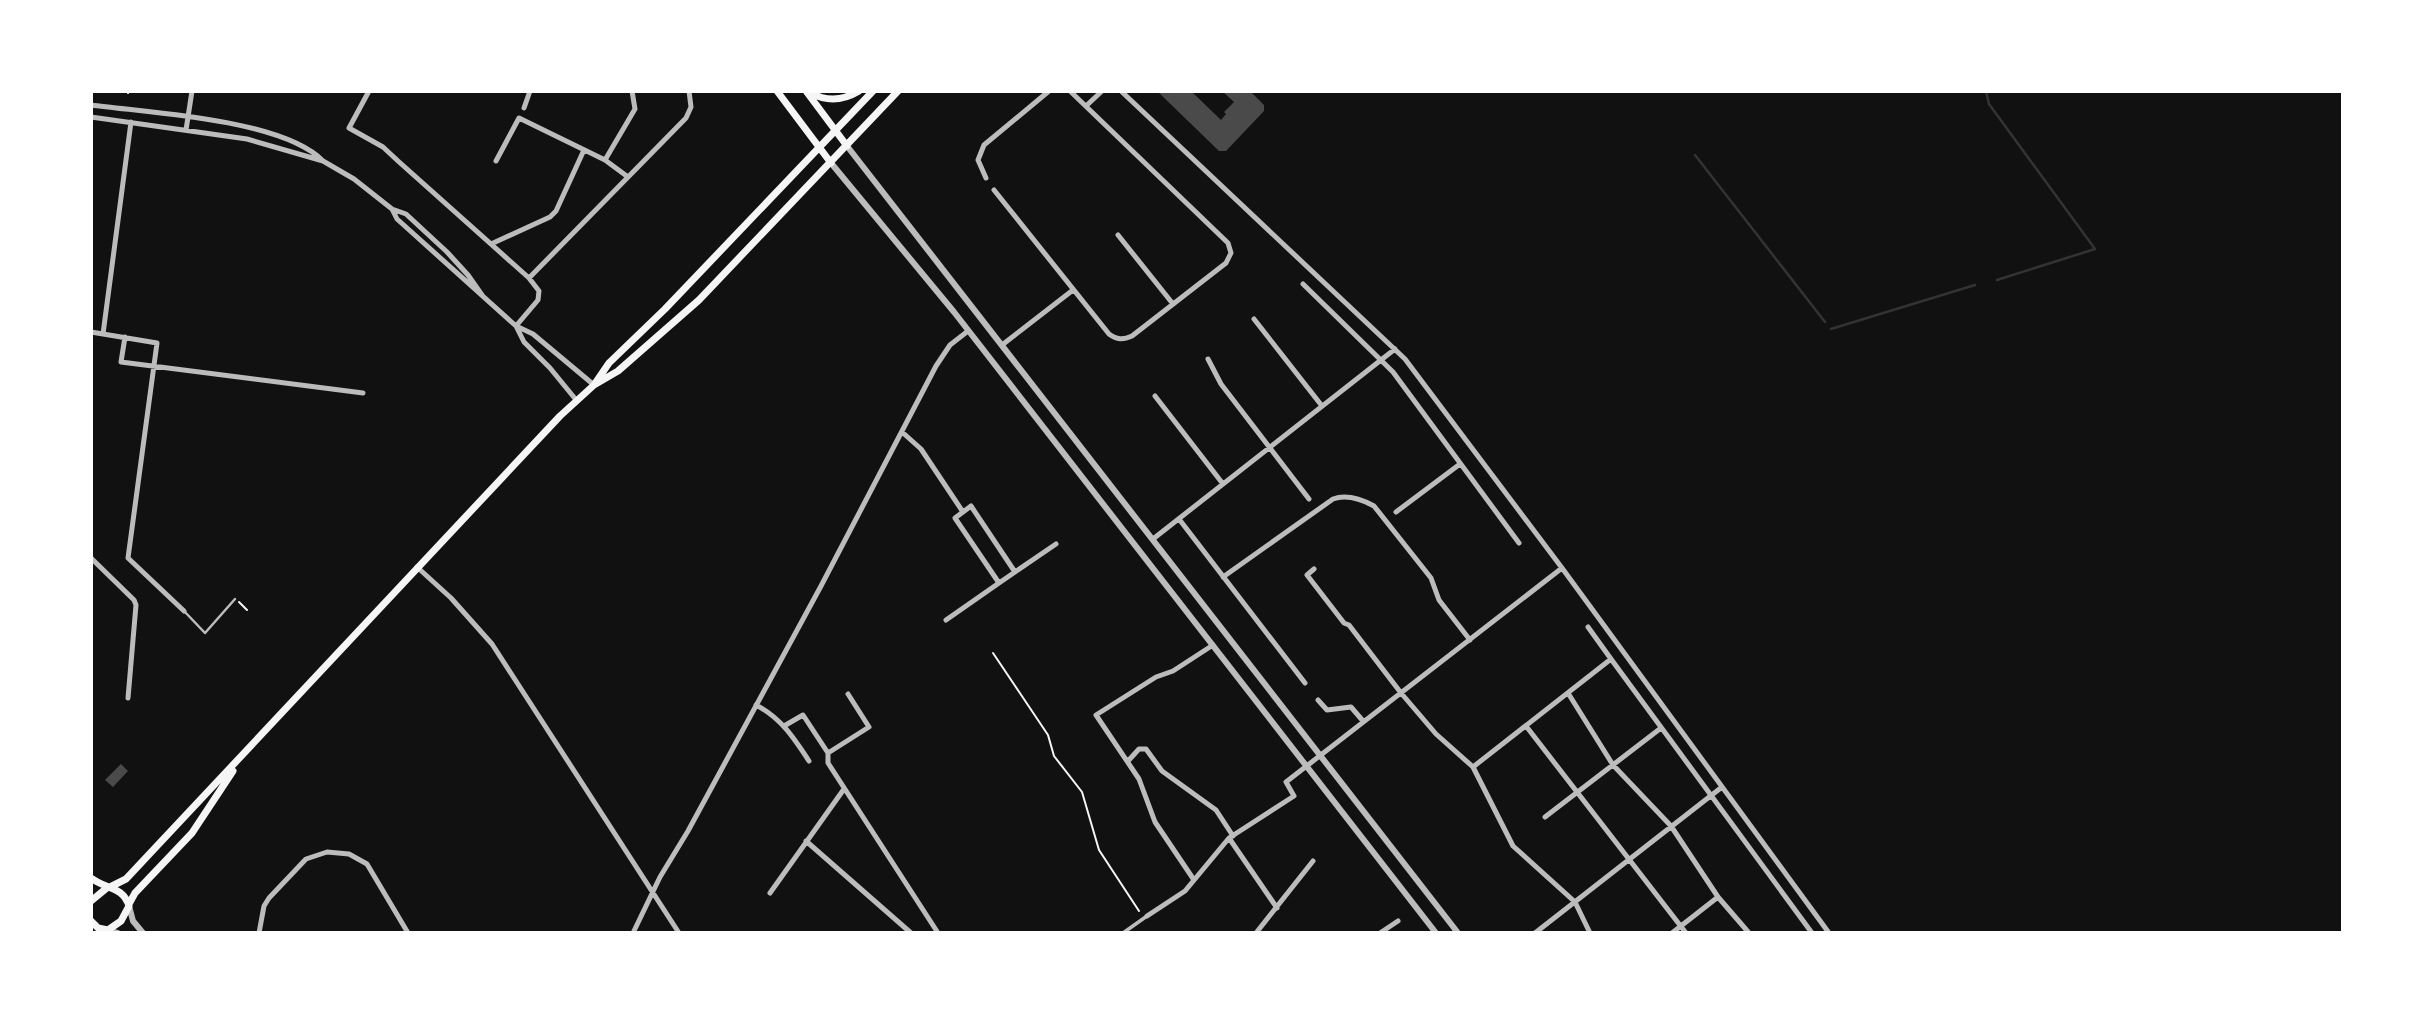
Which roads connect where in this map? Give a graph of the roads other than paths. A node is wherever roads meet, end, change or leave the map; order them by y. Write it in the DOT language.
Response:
graph roads {
  1 [pos="192,91"];
  2 [pos="369,91"];
  3 [pos="530,91"];
  4 [pos="632,91"];
  5 [pos="689,91"];
  6 [pos="777,91"];
  7 [pos="807,91"];
  8 [pos="859,91"];
  9 [pos="873,91"];
  10 [pos="898,91"];
  11 [pos="1049,91"];
  12 [pos="1070,91"];
  13 [pos="1102,91"];
  14 [pos="1121,91"];
  15 [pos="91,105"];
  16 [pos="1086,106"];
  17 [pos="524,108"];
  18 [pos="91,117"];
  19 [pos="188,118"];
  20 [pos="131,122"];
  21 [pos="186,130"];
  22 [pos="836,131"];
  23 [pos="847,146"];
  24 [pos="819,148"];
  25 [pos="584,150"];
  26 [pos="605,160"];
  27 [pos="496,161"];
  28 [pos="323,162"];
  29 [pos="831,163"];
  30 [pos="628,177"];
  31 [pos="986,178"];
  32 [pos="994,190"];
  33 [pos="392,209"];
  34 [pos="1118,235"];
  35 [pos="491,244"];
  36 [pos="529,278"];
  37 [pos="1303,284"];
  38 [pos="1073,290"];
  39 [pos="482,295"];
  40 [pos="1173,304"];
  41 [pos="1254,319"];
  42 [pos="516,326"];
  43 [pos="968,331"];
  44 [pos="91,332"];
  45 [pos="103,334"];
  46 [pos="125,337"];
  47 [pos="1002,345"];
  48 [pos="1395,349"];
  49 [pos="1208,359"];
  50 [pos="1382,359"];
  51 [pos="154,367"];
  52 [pos="594,385"];
  53 [pos="363,393"];
  54 [pos="1155,396"];
  55 [pos="576,401"];
  56 [pos="1322,406"];
  57 [pos="902,432"];
  58 [pos="1270,447"];
  59 [pos="1460,464"];
  60 [pos="1223,484"];
  61 [pos="1309,499"];
  62 [pos="962,512"];
  63 [pos="1396,512"];
  64 [pos="1179,519"];
  65 [pos="1153,539"];
  66 [pos="1519,543"];
  67 [pos="1056,544"];
  68 [pos="91,558"];
  69 [pos="417,567"];
  70 [pos="1562,568"];
  71 [pos="1314,569"];
  72 [pos="1015,572"];
  73 [pos="1223,577"];
  74 [pos="999,583"];
  75 [pos="236,599"];
  76 [pos="184,611"];
  77 [pos="946,620"];
  78 [pos="1588,627"];
  79 [pos="1470,640"];
  80 [pos="1213,645"];
  81 [pos="1611,659"];
  82 [pos="1305,683"];
  83 [pos="1401,693"];
  84 [pos="1568,693"];
  85 [pos="848,694"];
  86 [pos="128,698"];
  87 [pos="1318,700"];
  88 [pos="756,705"];
  89 [pos="1363,721"];
  90 [pos="784,726"];
  91 [pos="1526,726"];
  92 [pos="1661,728"];
  93 [pos="828,753"];
  94 [pos="243,755"];
  95 [pos="1320,756"];
  96 [pos="809,761"];
  97 [pos="1128,761"];
  98 [pos="1613,765"];
  99 [pos="1307,766"];
  100 [pos="1473,767"];
  101 [pos="1722,787"];
  102 [pos="844,789"];
  103 [pos="1576,793"];
  104 [pos="1711,796"];
  105 [pos="1545,817"];
  106 [pos="1671,826"];
  107 [pos="1231,837"];
  108 [pos="806,841"];
  109 [pos="1628,859"];
  110 [pos="1313,861"];
  111 [pos="91,878"];
  112 [pos="1194,880"];
  113 [pos="109,887"];
  114 [pos="653,891"];
  115 [pos="770,893"];
  116 [pos="1718,897"];
  117 [pos="91,901"];
  118 [pos="1575,902"];
  119 [pos="129,905"];
  120 [pos="1277,908"];
  121 [pos="1144,918"];
  122 [pos="91,921"];
  123 [pos="1398,921"];
  124 [pos="1681,926"];
  125 [pos="104,931"];
  126 [pos="118,933"];
  127 [pos="143,933"];
  128 [pos="259,933"];
  129 [pos="408,933"];
  130 [pos="633,933"];
  131 [pos="680,933"];
  132 [pos="911,933"];
  133 [pos="938,933"];
  134 [pos="1123,933"];
  135 [pos="1256,933"];
  136 [pos="1380,933"];
  137 [pos="1436,933"];
  138 [pos="1458,933"];
  139 [pos="1535,933"];
  140 [pos="1590,933"];
  141 [pos="1672,933"];
  142 [pos="1686,933"];
  143 [pos="1749,933"];
  144 [pos="1812,933"];
  145 [pos="1829,933"];
  1 -- 19 [label="street"];
  2 -- 35 [label="street"];
  3 -- 17 [label="street"];
  4 -- 26 [label="street"];
  5 -- 30 [label="street"];
  6 -- 24 [label="main road"];
  7 -- 8 [label="main road"];
  7 -- 22 [label="main road"];
  9 -- 22 [label="main road"];
  10 -- 23 [label="main road"];
  11 -- 31 [label="street"];
  12 -- 16 [label="street"];
  13 -- 16 [label="street"];
  14 -- 48 [label="street"];
  15 -- 19 [label="street"];
  16 -- 40 [label="street"];
  18 -- 20 [label="street"];
  19 -- 21 [label="street"];
  19 -- 28 [label="street"];
  20 -- 21 [label="street"];
  20 -- 45 [label="street"];
  21 -- 28 [label="street"];
  22 -- 23 [label="main road"];
  22 -- 24 [label="main road"];
  23 -- 29 [label="main road"];
  23 -- 47 [label="street"];
  24 -- 29 [label="main road"];
  24 -- 52 [label="main road"];
  25 -- 26 [label="street"];
  25 -- 27 [label="street"];
  25 -- 35 [label="street"];
  26 -- 30 [label="street"];
  28 -- 33 [label="street"];
  29 -- 43 [label="street"];
  29 -- 52 [label="main road"];
  30 -- 36 [label="street"];
  32 -- 38 [label="street"];
  33 -- 39 [label="street"];
  33 -- 39 [label="street"];
  34 -- 40 [label="street"];
  35 -- 36 [label="street"];
  36 -- 42 [label="street"];
  37 -- 50 [label="street"];
  38 -- 40 [label="street"];
  38 -- 47 [label="street"];
  39 -- 42 [label="street"];
  41 -- 56 [label="street"];
  42 -- 52 [label="street"];
  42 -- 55 [label="street"];
  43 -- 57 [label="street"];
  43 -- 80 [label="street"];
  44 -- 45 [label="street"];
  45 -- 46 [label="street"];
  46 -- 51 [label="street"];
  46 -- 51 [label="street"];
  47 -- 65 [label="street"];
  48 -- 50 [label="street"];
  48 -- 70 [label="street"];
  49 -- 58 [label="street"];
  50 -- 56 [label="street"];
  50 -- 59 [label="street"];
  51 -- 53 [label="street"];
  51 -- 76 [label="street"];
  52 -- 55 [label="main road"];
  54 -- 60 [label="street"];
  55 -- 69 [label="main road"];
  56 -- 58 [label="street"];
  57 -- 62 [label="street"];
  57 -- 88 [label="street"];
  58 -- 60 [label="street"];
  58 -- 61 [label="street"];
  59 -- 63 [label="street"];
  59 -- 66 [label="street"];
  60 -- 64 [label="street"];
  62 -- 72 [label="street"];
  62 -- 74 [label="street"];
  64 -- 65 [label="street"];
  64 -- 73 [label="street"];
  65 -- 95 [label="street"];
  67 -- 72 [label="street"];
  68 -- 86 [label="street"];
  69 -- 94 [label="main road"];
  69 -- 114 [label="street"];
  70 -- 79 [label="street"];
  70 -- 101 [label="street"];
  71 -- 83 [label="street"];
  72 -- 74 [label="street"];
  73 -- 79 [label="street"];
  73 -- 82 [label="street"];
  74 -- 77 [label="street"];
  75 -- 76 [label="lane"];
  78 -- 81 [label="street"];
  79 -- 83 [label="street"];
  80 -- 97 [label="street"];
  80 -- 99 [label="street"];
  81 -- 84 [label="street"];
  81 -- 92 [label="street"];
  83 -- 89 [label="street"];
  83 -- 100 [label="street"];
  84 -- 91 [label="street"];
  84 -- 98 [label="street"];
  85 -- 93 [label="street"];
  87 -- 89 [label="street"];
  88 -- 90 [label="street"];
  88 -- 114 [label="street"];
  89 -- 95 [label="street"];
  90 -- 93 [label="street"];
  90 -- 96 [label="street"];
  91 -- 100 [label="street"];
  91 -- 103 [label="street"];
  92 -- 98 [label="street"];
  92 -- 104 [label="street"];
  93 -- 102 [label="street"];
  94 -- 113 [label="main road"];
  94 -- 119 [label="main road"];
  95 -- 99 [label="street"];
  95 -- 138 [label="street"];
  97 -- 107 [label="street"];
  97 -- 112 [label="street"];
  98 -- 103 [label="street"];
  98 -- 106 [label="street"];
  99 -- 107 [label="street"];
  99 -- 137 [label="street"];
  100 -- 118 [label="street"];
  101 -- 104 [label="street"];
  101 -- 145 [label="street"];
  102 -- 108 [label="street"];
  102 -- 133 [label="street"];
  103 -- 105 [label="street"];
  103 -- 109 [label="street"];
  104 -- 106 [label="street"];
  104 -- 144 [label="street"];
  106 -- 109 [label="street"];
  106 -- 116 [label="street"];
  107 -- 112 [label="street"];
  107 -- 120 [label="street"];
  108 -- 115 [label="street"];
  108 -- 132 [label="street"];
  109 -- 118 [label="street"];
  109 -- 124 [label="street"];
  110 -- 120 [label="street"];
  111 -- 113 [label="main road"];
  112 -- 121 [label="street"];
  113 -- 117 [label="main road"];
  113 -- 119 [label="main road"];
  114 -- 130 [label="street"];
  114 -- 131 [label="street"];
  116 -- 124 [label="street"];
  116 -- 143 [label="street"];
  118 -- 139 [label="street"];
  118 -- 140 [label="street"];
  119 -- 125 [label="main road"];
  119 -- 127 [label="street"];
  120 -- 135 [label="street"];
  121 -- 134 [label="street"];
  122 -- 125 [label="main road"];
  123 -- 136 [label="street"];
  124 -- 141 [label="street"];
  124 -- 142 [label="street"];
  125 -- 126 [label="street"];
  128 -- 129 [label="street"];
}
